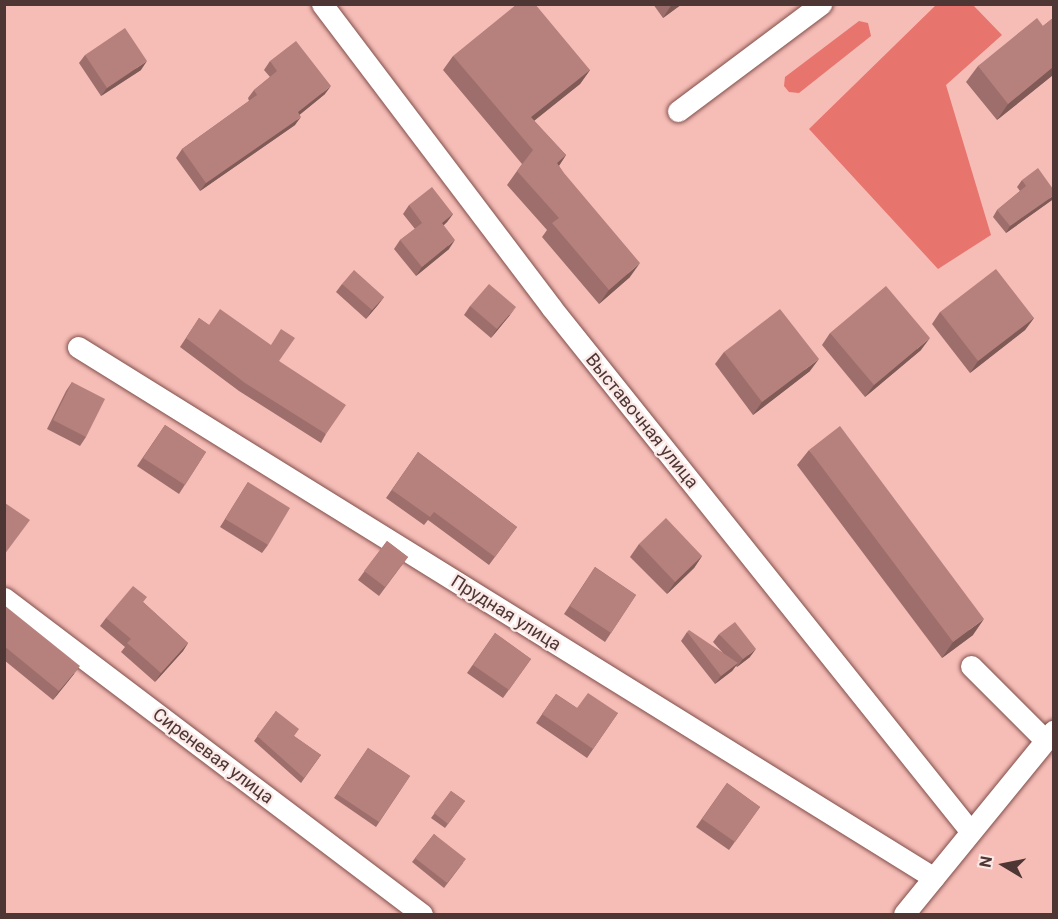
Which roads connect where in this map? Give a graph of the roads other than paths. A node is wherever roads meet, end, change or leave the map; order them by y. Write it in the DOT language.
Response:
graph roads {
  1 [pos="322,4"];
  2 [pos="821,4"];
  3 [pos="678,111"];
  4 [pos="78,347"];
  5 [pos="4,598"];
  6 [pos="971,666"];
  7 [pos="1049,735"];
  8 [pos="971,832"];
  9 [pos="934,878"];
  10 [pos="422,915"];
  11 [pos="904,915"];
  1 -- 8 [label="street, Выставочная улица"];
  2 -- 3 [label="street"];
  4 -- 9 [label="street, Прудная улица"];
  5 -- 10 [label="street, Сиреневая улица"];
  6 -- 7 [label="street"];
  7 -- 8 [label="street"];
  8 -- 9 [label="street"];
  9 -- 11 [label="street"];
}
